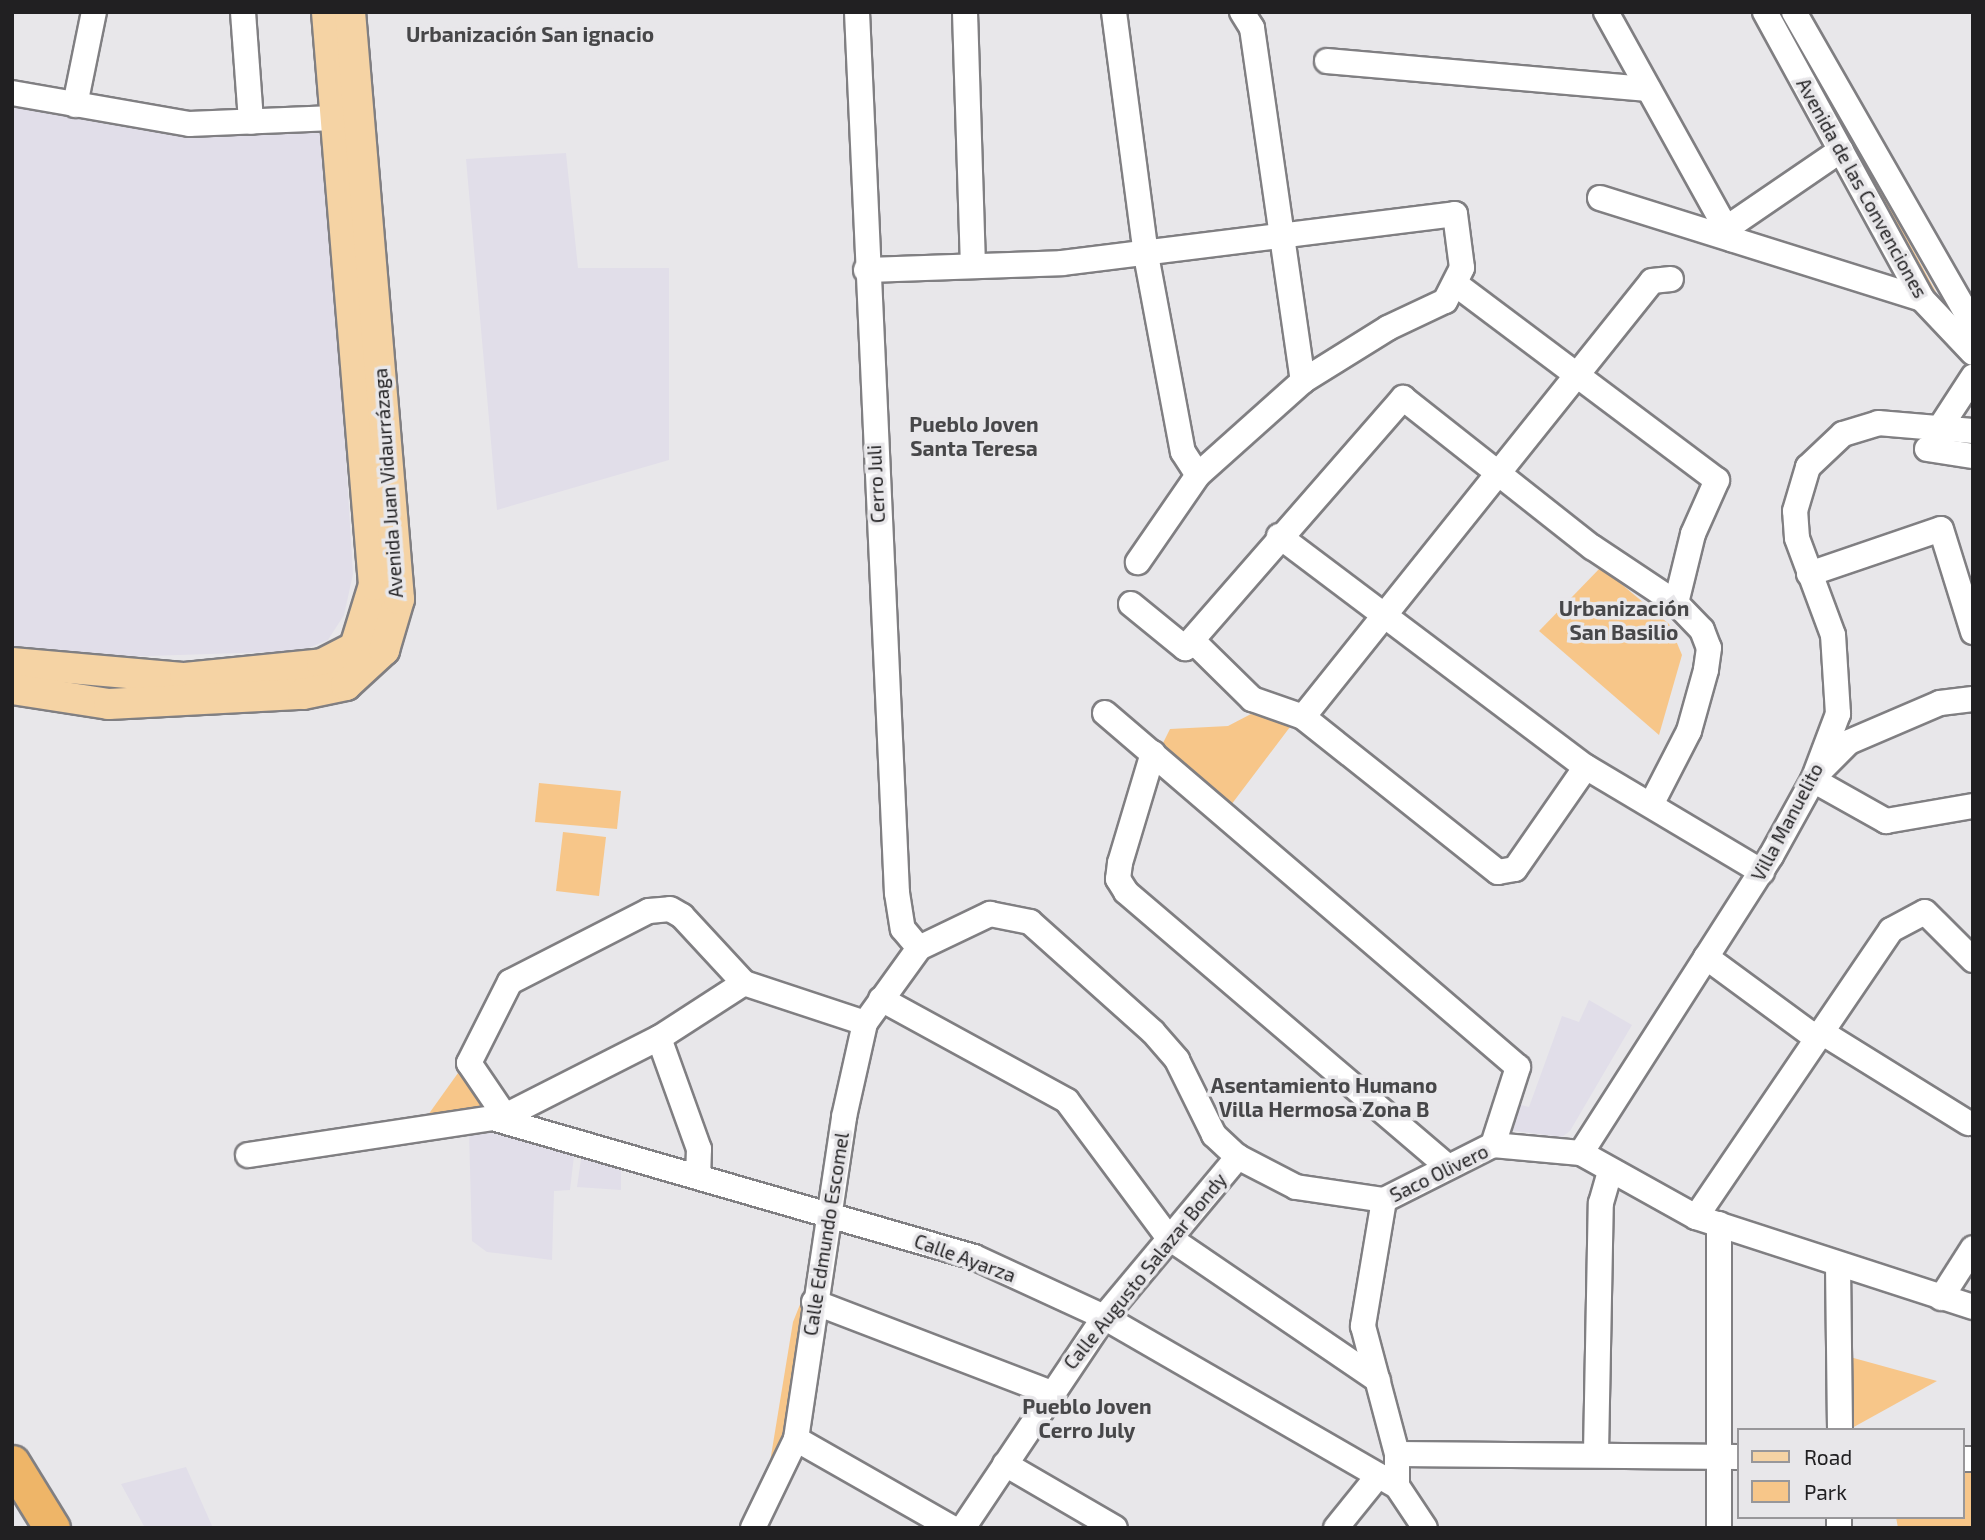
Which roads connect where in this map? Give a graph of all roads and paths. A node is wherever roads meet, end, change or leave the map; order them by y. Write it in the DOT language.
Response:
graph roads {
  1 [pos="94,12"];
  2 [pos="243,12"];
  3 [pos="327,12"];
  4 [pos="351,12"];
  5 [pos="857,12"];
  6 [pos="965,12"];
  7 [pos="1242,12"];
  8 [pos="1606,12"];
  9 [pos="1765,12"];
  10 [pos="1794,12"];
  11 [pos="1118,13"];
  12 [pos="1326,61"];
  13 [pos="1648,89"];
  14 [pos="12,93"];
  15 [pos="75,105"];
  16 [pos="334,118"];
  17 [pos="251,122"];
  18 [pos="1841,150"];
  19 [pos="1600,198"];
  20 [pos="1730,234"];
  21 [pos="1278,236"];
  22 [pos="1146,255"];
  23 [pos="974,265"];
  24 [pos="866,270"];
  25 [pos="1671,279"];
  26 [pos="1457,285"];
  27 [pos="1922,299"];
  28 [pos="1971,338"];
  29 [pos="1579,373"];
  30 [pos="1972,378"];
  31 [pos="1303,381"];
  32 [pos="1941,426"];
  33 [pos="1973,431"];
  34 [pos="1927,449"];
  35 [pos="1973,456"];
  36 [pos="1496,471"];
  37 [pos="1198,475"];
  38 [pos="1279,536"];
  39 [pos="1138,562"];
  40 [pos="1809,574"];
  41 [pos="1676,603"];
  42 [pos="1131,604"];
  43 [pos="1382,618"];
  44 [pos="1973,632"];
  45 [pos="1193,641"];
  46 [pos="12,663"];
  47 [pos="49,681"];
  48 [pos="12,689"];
  49 [pos="1973,699"];
  50 [pos="1105,713"];
  51 [pos="1303,718"];
  52 [pos="1153,752"];
  53 [pos="1586,767"];
  54 [pos="1814,780"];
  55 [pos="1651,805"];
  56 [pos="1973,806"];
  57 [pos="1762,872"];
  58 [pos="919,948"];
  59 [pos="1706,957"];
  60 [pos="1973,960"];
  61 [pos="744,983"];
  62 [pos="881,999"];
  63 [pos="865,1023"];
  64 [pos="1823,1033"];
  65 [pos="659,1038"];
  66 [pos="500,1118"];
  67 [pos="1968,1123"];
  68 [pos="1493,1145"];
  69 [pos="1581,1153"];
  70 [pos="248,1155"];
  71 [pos="1238,1157"];
  72 [pos="1448,1167"];
  73 [pos="1610,1171"];
  74 [pos="698,1177"];
  75 [pos="1384,1200"];
  76 [pos="828,1212"];
  77 [pos="1707,1221"];
  78 [pos="1168,1237"];
  79 [pos="1973,1248"];
  80 [pos="1838,1265"];
  81 [pos="1941,1298"];
  82 [pos="814,1302"];
  83 [pos="1973,1307"];
  84 [pos="1104,1317"];
  85 [pos="1378,1380"];
  86 [pos="1049,1392"];
  87 [pos="1840,1428"];
  88 [pos="796,1438"];
  89 [pos="1397,1454"];
  90 [pos="1596,1454"];
  91 [pos="1727,1457"];
  92 [pos="12,1463"];
  93 [pos="1005,1464"];
  94 [pos="1387,1481"];
  95 [pos="52,1528"];
  96 [pos="753,1528"];
  97 [pos="951,1528"];
  98 [pos="963,1528"];
  99 [pos="1115,1528"];
  100 [pos="1336,1528"];
  101 [pos="1425,1528"];
  102 [pos="1719,1528"];
  1 -- 15 [label="street"];
  2 -- 17 [label="street"];
  3 -- 16 [label="main road, Avenida Juan Vidaurrázaga"];
  4 -- 47 [label="main road, Avenida Juan Vidaurrázaga"];
  5 -- 24 [label="street, Cerro Juli"];
  6 -- 23 [label="street"];
  7 -- 21 [label="street"];
  8 -- 13 [label="street"];
  9 -- 18 [label="street, Avenida de las Convenciones"];
  10 -- 28 [label="street, Avenida de las Convenciones"];
  11 -- 22 [label="street"];
  12 -- 13 [label="street"];
  13 -- 20 [label="street"];
  14 -- 15 [label="street"];
  15 -- 17 [label="street"];
  16 -- 17 [label="street"];
  16 -- 47 [label="main road, Avenida Juan Vidaurrázaga"];
  18 -- 20 [label="street"];
  18 -- 27 [label="street, Avenida de las Convenciones"];
  19 -- 20 [label="street"];
  20 -- 27 [label="street"];
  21 -- 22 [label="street"];
  21 -- 26 [label="street"];
  21 -- 31 [label="street"];
  22 -- 23 [label="street"];
  22 -- 37 [label="street"];
  23 -- 24 [label="street"];
  24 -- 58 [label="street, Cerro Juli"];
  25 -- 29 [label="street"];
  26 -- 29 [label="street"];
  26 -- 31 [label="street"];
  27 -- 28 [label="street, Avenida de las Convenciones"];
  28 -- 30 [label="street"];
  29 -- 36 [label="street"];
  29 -- 41 [label="street"];
  30 -- 32 [label="street"];
  31 -- 37 [label="street"];
  32 -- 33 [label="street, Villa Manuelito"];
  32 -- 40 [label="street, Villa Manuelito"];
  34 -- 35 [label="street"];
  36 -- 38 [label="street"];
  36 -- 41 [label="street"];
  36 -- 43 [label="street"];
  37 -- 39 [label="street"];
  38 -- 43 [label="street"];
  38 -- 45 [label="street"];
  40 -- 44 [label="street"];
  40 -- 54 [label="street, Villa Manuelito"];
  41 -- 55 [label="street"];
  42 -- 45 [label="street"];
  43 -- 51 [label="street"];
  43 -- 53 [label="street"];
  45 -- 51 [label="street"];
  46 -- 47 [label="main road, Avenida Juan Vidaurrázaga"];
  47 -- 48 [label="main road, Avenida Juan Vidaurrázaga"];
  49 -- 54 [label="street"];
  50 -- 52 [label="street"];
  51 -- 53 [label="street"];
  52 -- 68 [label="street"];
  52 -- 72 [label="street"];
  53 -- 55 [label="street"];
  54 -- 56 [label="street"];
  54 -- 57 [label="street, Villa Manuelito"];
  55 -- 57 [label="street"];
  57 -- 59 [label="street, Villa Manuelito"];
  58 -- 62 [label="street, Calle Edmundo Escomel"];
  58 -- 71 [label="street, Saco Olivero"];
  59 -- 64 [label="street"];
  59 -- 69 [label="street, Villa Manuelito"];
  60 -- 64 [label="street"];
  61 -- 63 [label="street"];
  61 -- 65 [label="street"];
  61 -- 66 [label="street"];
  62 -- 63 [label="street, Calle Edmundo Escomel"];
  62 -- 78 [label="street"];
  63 -- 76 [label="street, Calle Edmundo Escomel"];
  64 -- 67 [label="street"];
  64 -- 77 [label="street"];
  65 -- 66 [label="street"];
  65 -- 74 [label="street"];
  66 -- 70 [label="street"];
  66 -- 74 [label="street, Calle Ayarza"];
  68 -- 69 [label="street, Saco Olivero"];
  68 -- 72 [label="street, Saco Olivero"];
  69 -- 73 [label="street, Saco Olivero"];
  71 -- 75 [label="street, Saco Olivero"];
  71 -- 78 [label="street, Calle Augusto Salazar Bondy"];
  72 -- 75 [label="street, Saco Olivero"];
  73 -- 77 [label="street, Saco Olivero"];
  73 -- 90 [label="street"];
  74 -- 76 [label="street, Calle Ayarza"];
  75 -- 85 [label="street"];
  76 -- 82 [label="street, Calle Edmundo Escomel"];
  76 -- 84 [label="street, Calle Ayarza"];
  77 -- 80 [label="street, Saco Olivero"];
  77 -- 91 [label="street"];
  78 -- 84 [label="street, Calle Augusto Salazar Bondy"];
  78 -- 85 [label="street"];
  79 -- 81 [label="street"];
  80 -- 81 [label="street, Saco Olivero"];
  80 -- 87 [label="street"];
  81 -- 83 [label="street, Saco Olivero"];
  82 -- 86 [label="street"];
  82 -- 88 [label="street, Calle Edmundo Escomel"];
  84 -- 86 [label="street, Calle Augusto Salazar Bondy"];
  84 -- 94 [label="street, Calle Ayarza"];
  85 -- 89 [label="street"];
  86 -- 93 [label="street, Calle Augusto Salazar Bondy"];
  88 -- 96 [label="street, Calle Edmundo Escomel"];
  88 -- 97 [label="street"];
  89 -- 90 [label="street"];
  89 -- 94 [label="street"];
  90 -- 91 [label="street"];
  91 -- 102 [label="street"];
  92 -- 95 [label="highway"];
  93 -- 98 [label="street, Calle Augusto Salazar Bondy"];
  93 -- 99 [label="street"];
  94 -- 100 [label="street"];
  94 -- 101 [label="street"];
}
